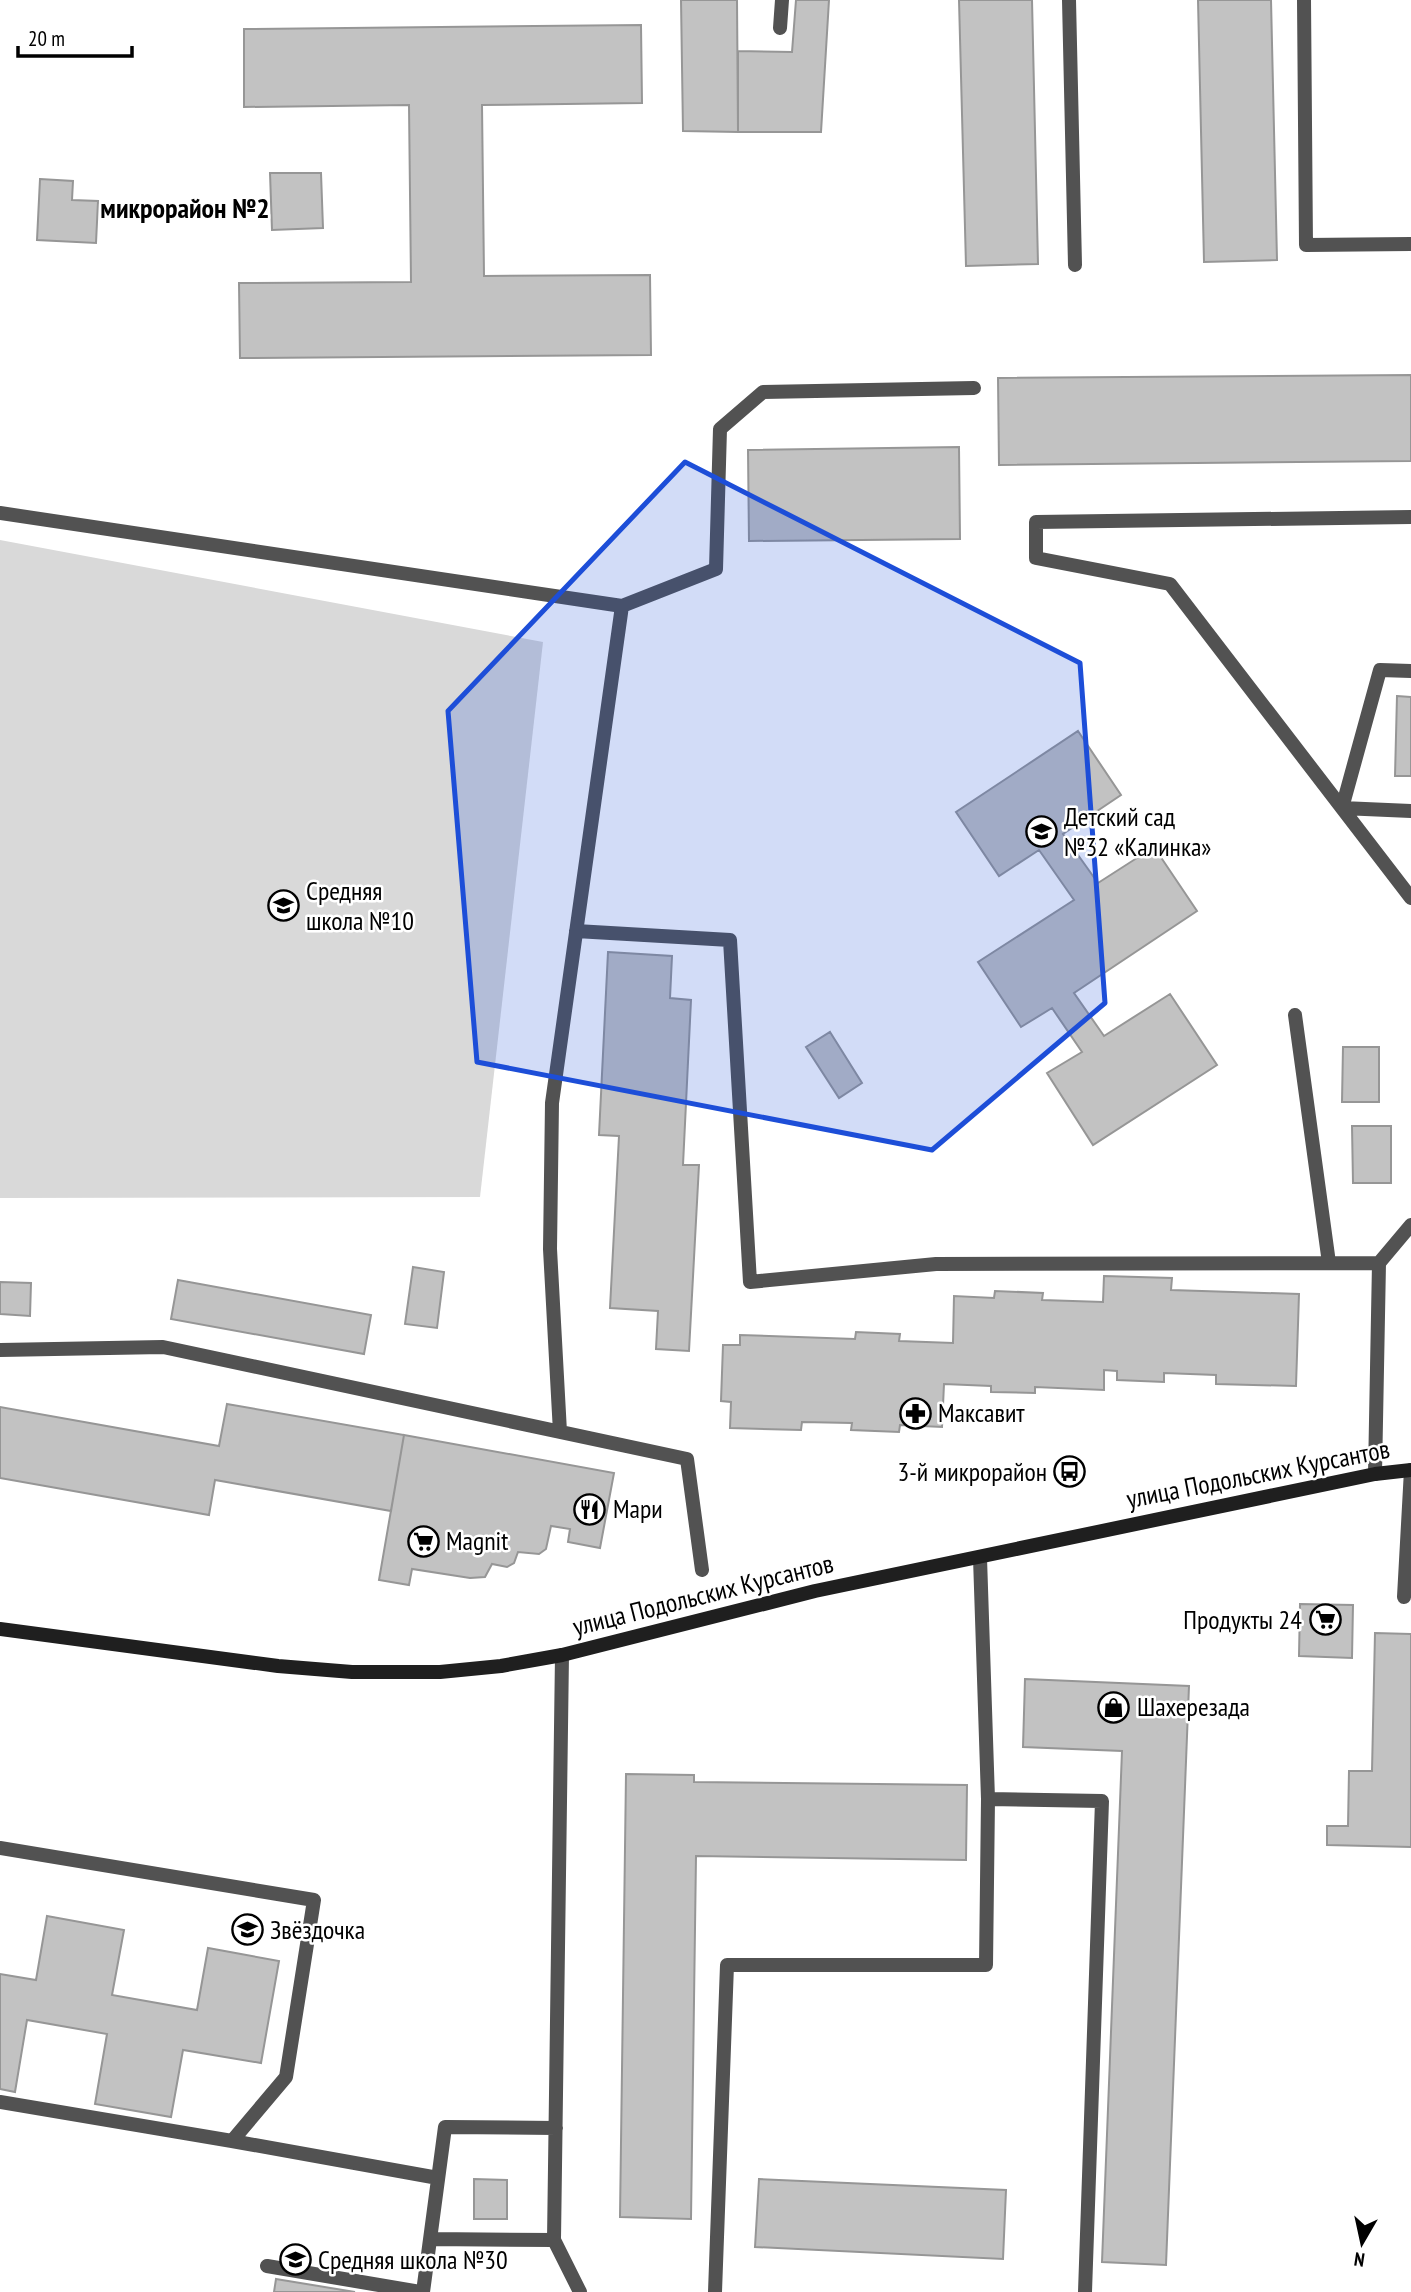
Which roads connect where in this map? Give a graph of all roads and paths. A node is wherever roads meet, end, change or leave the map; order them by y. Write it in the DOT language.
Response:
graph roads {
  1 [pos="782,0"];
  2 [pos="1069,0"];
  3 [pos="1304,0"];
  4 [pos="780,28"];
  5 [pos="1411,244"];
  6 [pos="1075,265"];
  7 [pos="974,388"];
  8 [pos="0,513"];
  9 [pos="1411,517"];
  10 [pos="622,606"];
  11 [pos="1411,671"];
  12 [pos="1342,808"];
  13 [pos="1411,811"];
  14 [pos="1411,898"];
  15 [pos="576,931"];
  16 [pos="1295,1015"];
  17 [pos="1411,1225"];
  18 [pos="1329,1263"];
  19 [pos="1379,1263"];
  20 [pos="0,1350"];
  21 [pos="560,1432"];
  22 [pos="1411,1470"];
  23 [pos="1375,1474"];
  24 [pos="980,1558"];
  25 [pos="702,1570"];
  26 [pos="1404,1597"];
  27 [pos="0,1629"];
  28 [pos="562,1655"];
  29 [pos="988,1799"];
  30 [pos="0,1848"];
  31 [pos="0,2102"];
  32 [pos="556,2129"];
  33 [pos="232,2141"];
  34 [pos="438,2178"];
  35 [pos="430,2239"];
  36 [pos="554,2240"];
  37 [pos="267,2266"];
  38 [pos="421,2292"];
  39 [pos="580,2292"];
  40 [pos="715,2292"];
  41 [pos="1085,2292"];
  1 -- 4 [label="lane"];
  2 -- 6 [label="lane"];
  3 -- 5 [label="lane"];
  7 -- 10 [label="lane"];
  8 -- 10 [label="lane"];
  9 -- 12 [label="lane"];
  10 -- 15 [label="lane"];
  11 -- 12 [label="lane"];
  12 -- 13 [label="lane"];
  12 -- 14 [label="lane"];
  15 -- 18 [label="lane"];
  15 -- 21 [label="lane"];
  16 -- 18 [label="lane"];
  17 -- 19 [label="lane"];
  18 -- 19 [label="lane"];
  19 -- 23 [label="lane"];
  20 -- 21 [label="lane"];
  21 -- 25 [label="lane"];
  22 -- 23 [label="street, улица Подольских Курсантов"];
  22 -- 26 [label="lane"];
  23 -- 24 [label="street, улица Подольских Курсантов"];
  24 -- 28 [label="street, улица Подольских Курсантов"];
  24 -- 29 [label="lane"];
  27 -- 28 [label="street, улица Подольских Курсантов"];
  28 -- 32 [label="lane"];
  29 -- 40 [label="lane"];
  29 -- 41 [label="lane"];
  30 -- 33 [label="lane"];
  31 -- 33 [label="lane"];
  32 -- 34 [label="lane"];
  32 -- 36 [label="lane"];
  33 -- 34 [label="lane"];
  34 -- 35 [label="lane"];
  35 -- 36 [label="lane"];
  35 -- 38 [label="lane"];
  36 -- 39 [label="lane"];
  37 -- 38 [label="lane"];
}
